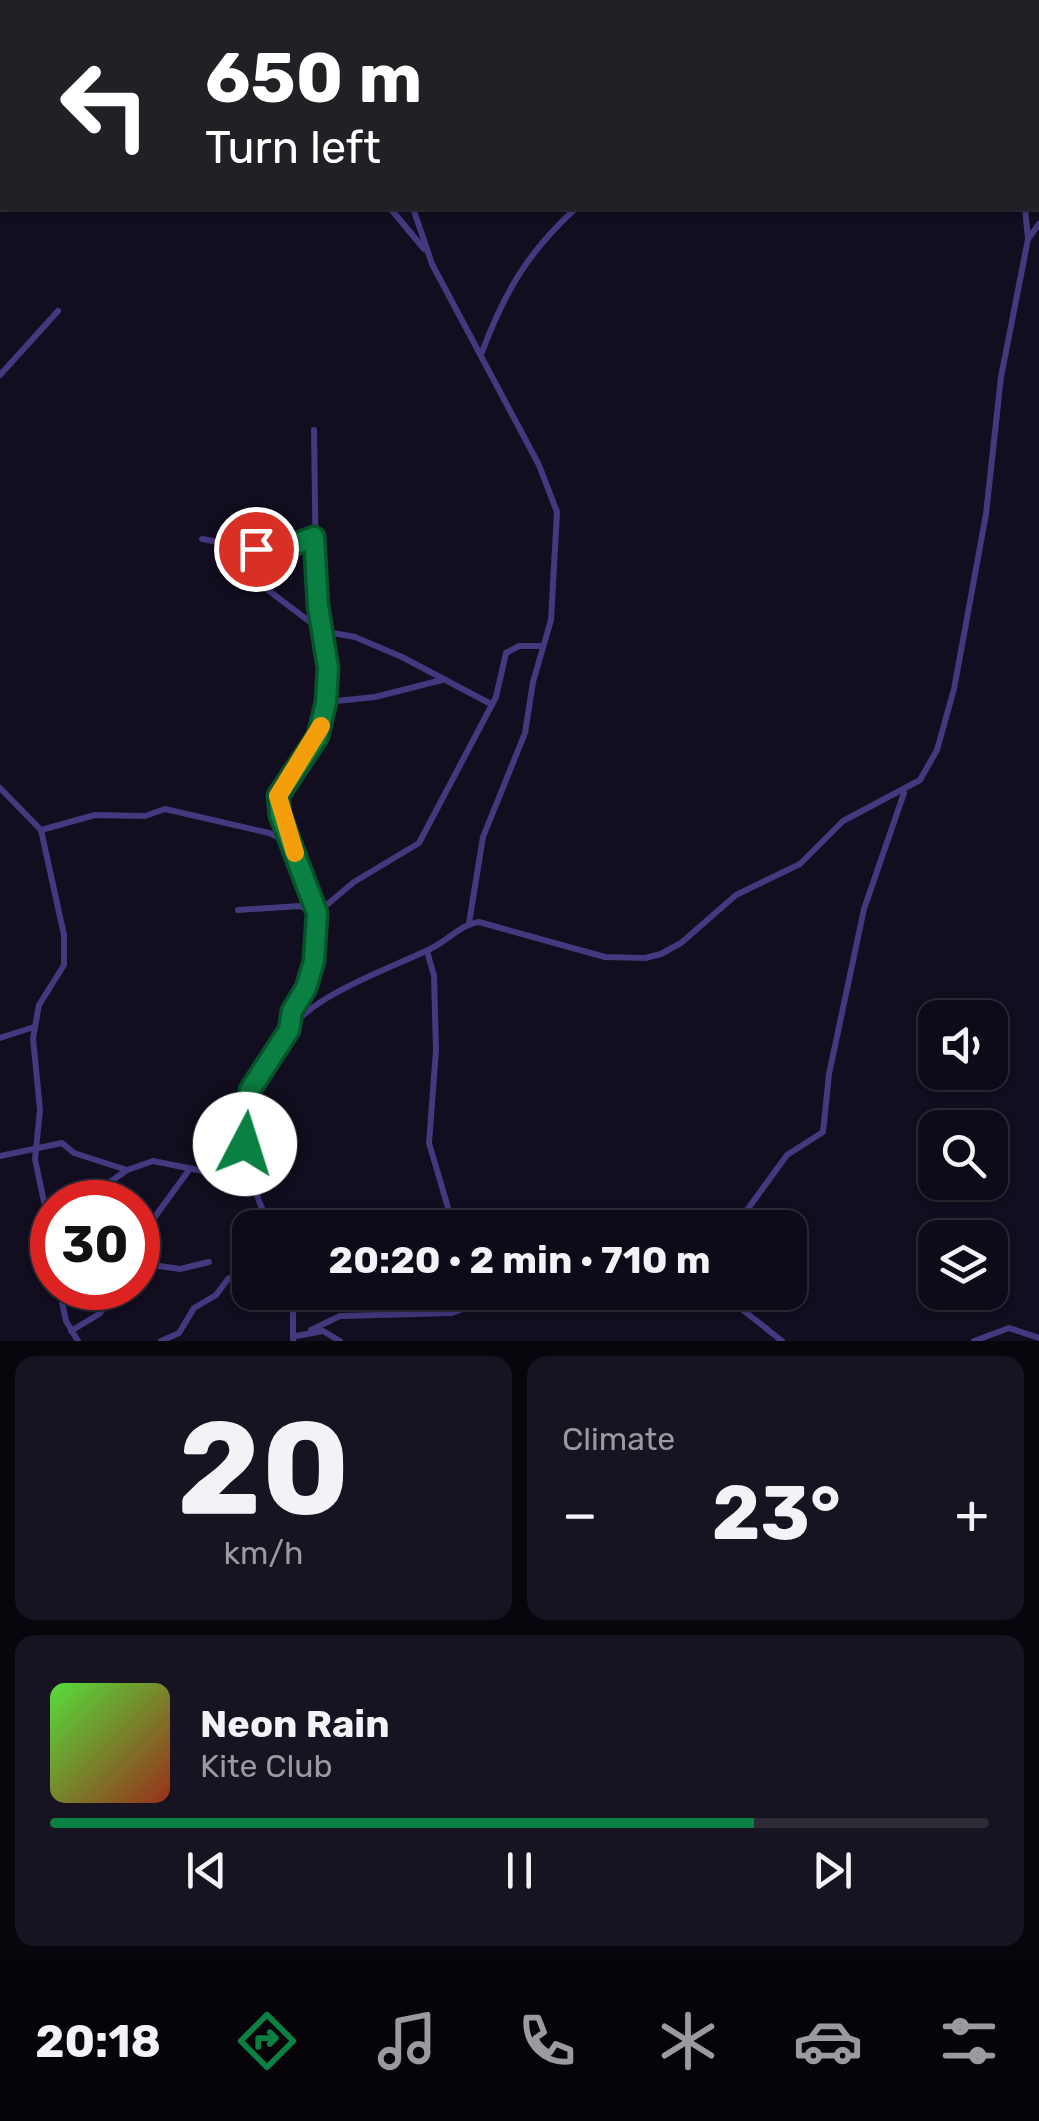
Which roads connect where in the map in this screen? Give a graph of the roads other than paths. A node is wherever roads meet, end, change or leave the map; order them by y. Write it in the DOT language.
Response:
graph roads {
  1 [pos="392,210"];
  2 [pos="414,210"];
  3 [pos="574,210"];
  4 [pos="1024,210"];
  5 [pos="1039,224"];
  6 [pos="1028,239"];
  7 [pos="427,254"];
  8 [pos="58,311"];
  9 [pos="482,353"];
  10 [pos="0,374"];
  11 [pos="314,430"];
  12 [pos="314,537"];
  13 [pos="202,539"];
  14 [pos="227,542"];
  15 [pos="322,630"];
  16 [pos="543,646"];
  17 [pos="443,680"];
  18 [pos="326,702"];
  19 [pos="491,704"];
  20 [pos="0,788"];
  21 [pos="904,792"];
  22 [pos="41,830"];
  23 [pos="291,842"];
  24 [pos="238,910"];
  25 [pos="317,913"];
  26 [pos="469,923"];
  27 [pos="427,951"];
  28 [pos="34,1028"];
  29 [pos="289,1030"];
  30 [pos="0,1038"];
  31 [pos="38,1149"];
  32 [pos="0,1156"];
  33 [pos="251,1169"];
  34 [pos="127,1170"];
  35 [pos="189,1170"];
  36 [pos="39,1180"];
  37 [pos="115,1180"];
  38 [pos="160,1210"];
  39 [pos="265,1210"];
  40 [pos="449,1210"];
  41 [pos="747,1210"];
  42 [pos="209,1262"];
  43 [pos="160,1266"];
  44 [pos="232,1276"];
  45 [pos="65,1310"];
  46 [pos="102,1310"];
  47 [pos="293,1310"];
  48 [pos="457,1310"];
  49 [pos="743,1310"];
  50 [pos="71,1330"];
  51 [pos="311,1330"];
  52 [pos="294,1338"];
  53 [pos="1039,1338"];
  54 [pos="78,1341"];
  55 [pos="161,1341"];
  56 [pos="340,1341"];
  57 [pos="782,1341"];
  58 [pos="974,1341"];
  1 -- 7 [label="street"];
  2 -- 7 [label="street"];
  3 -- 9 [label="street"];
  4 -- 6 [label="street"];
  5 -- 6 [label="street"];
  6 -- 21 [label="street"];
  7 -- 9 [label="street"];
  8 -- 10 [label="street"];
  9 -- 16 [label="street"];
  11 -- 12 [label="street"];
  12 -- 14 [label="street"];
  12 -- 15 [label="street"];
  13 -- 14 [label="street"];
  14 -- 15 [label="street"];
  15 -- 17 [label="street"];
  15 -- 18 [label="street"];
  16 -- 19 [label="street"];
  16 -- 26 [label="street"];
  17 -- 18 [label="street"];
  17 -- 19 [label="street"];
  18 -- 23 [label="street"];
  19 -- 25 [label="street"];
  20 -- 22 [label="street"];
  21 -- 26 [label="street"];
  21 -- 41 [label="street"];
  22 -- 23 [label="street"];
  22 -- 28 [label="street"];
  23 -- 25 [label="street"];
  24 -- 25 [label="street"];
  25 -- 29 [label="street"];
  26 -- 27 [label="street"];
  27 -- 29 [label="street"];
  27 -- 40 [label="street"];
  28 -- 30 [label="street"];
  28 -- 31 [label="street"];
  29 -- 33 [label="street"];
  31 -- 32 [label="street"];
  31 -- 34 [label="street"];
  31 -- 36 [label="street"];
  33 -- 35 [label="street"];
  33 -- 39 [label="street"];
  34 -- 35 [label="street"];
  34 -- 37 [label="street"];
  35 -- 38 [label="street"];
  42 -- 43 [label="street"];
  44 -- 55 [label="street"];
  45 -- 50 [label="street"];
  46 -- 50 [label="street"];
  47 -- 52 [label="street"];
  48 -- 51 [label="street"];
  49 -- 57 [label="street"];
  50 -- 54 [label="street"];
  51 -- 52 [label="street"];
  51 -- 56 [label="street"];
  53 -- 58 [label="street"];
}
